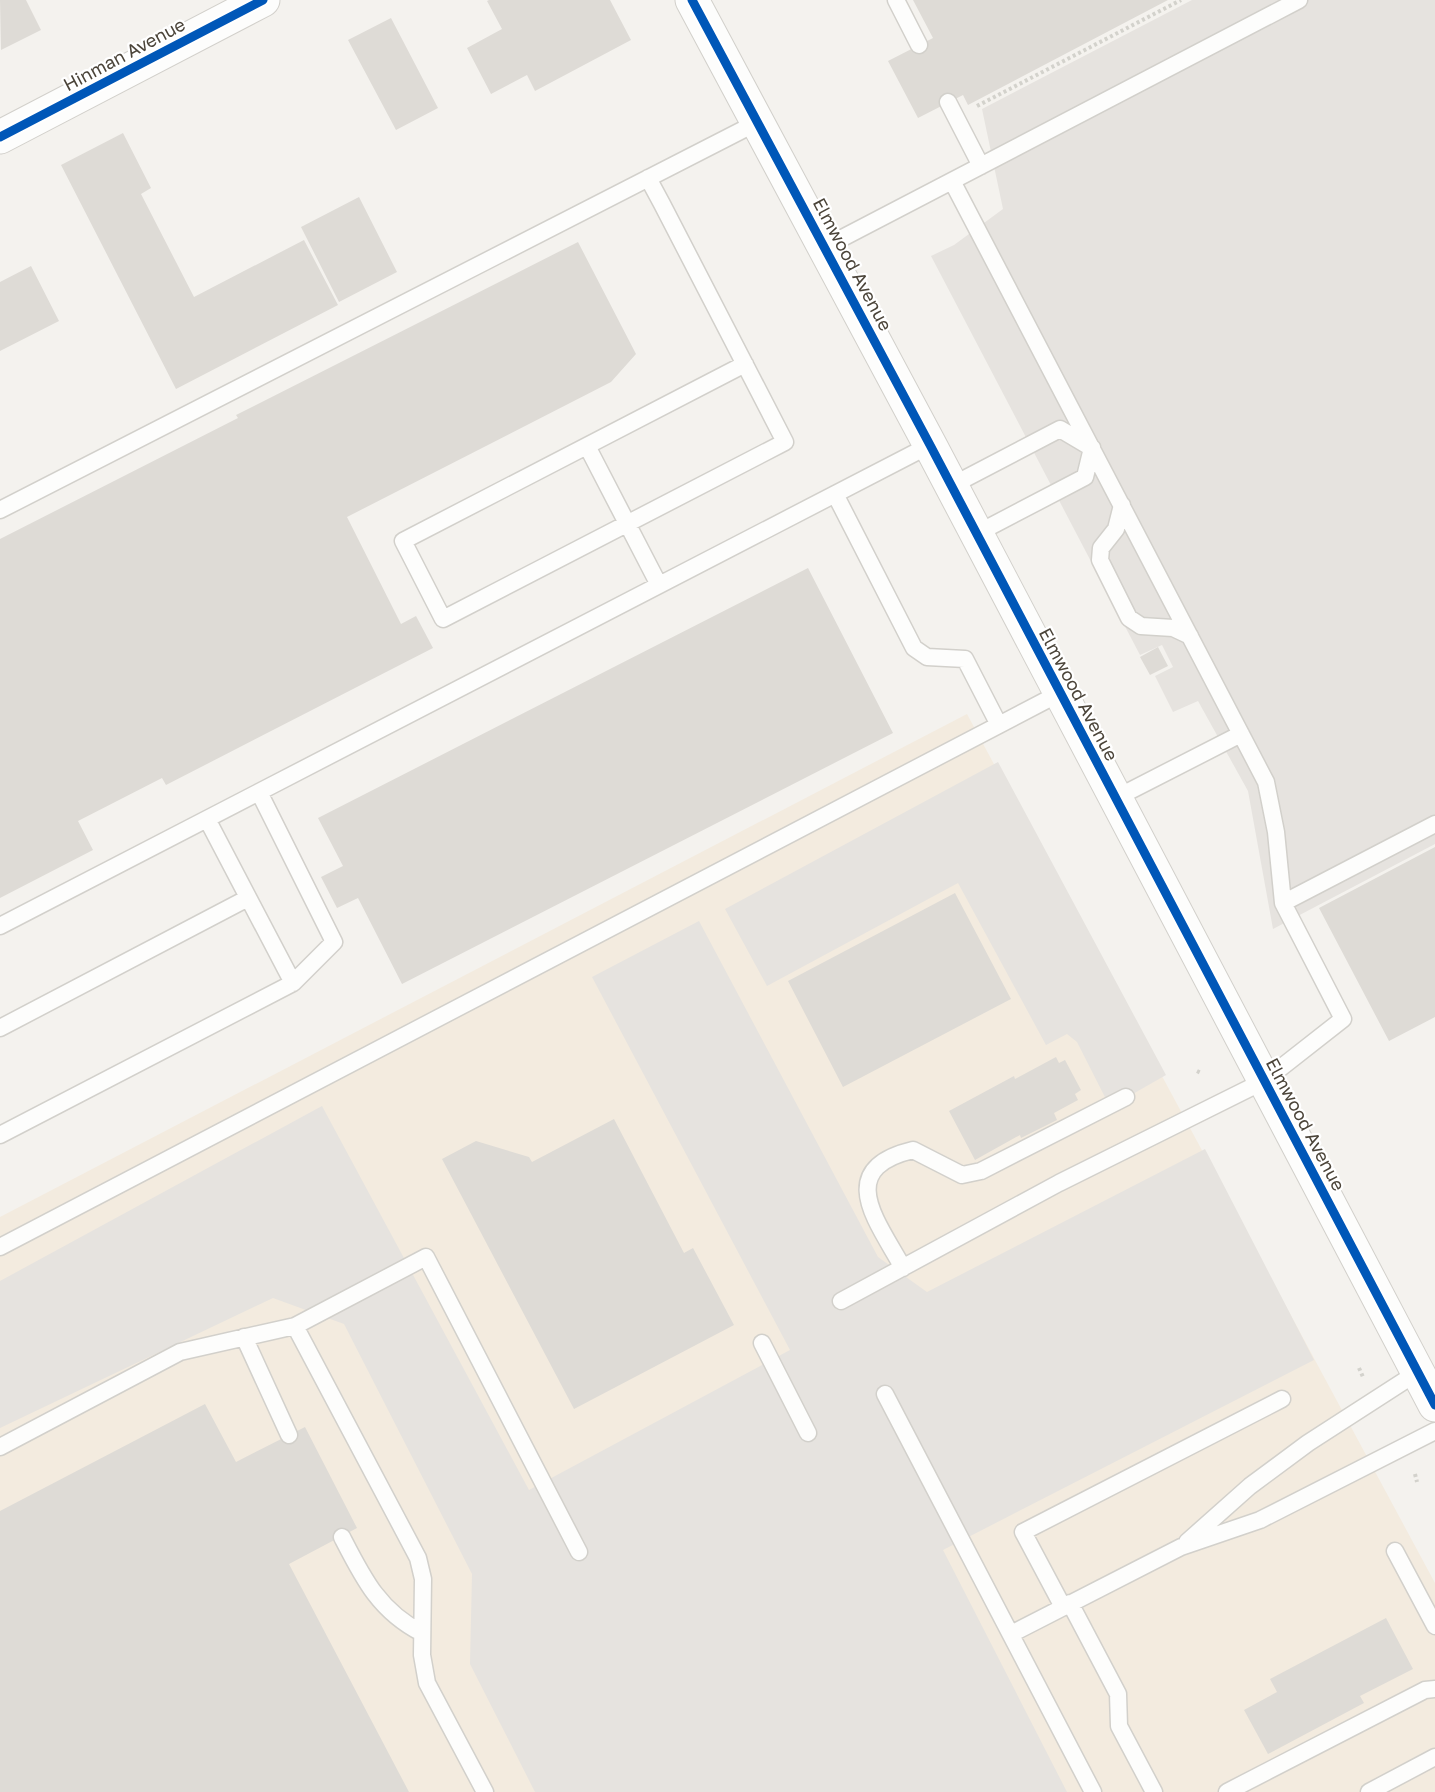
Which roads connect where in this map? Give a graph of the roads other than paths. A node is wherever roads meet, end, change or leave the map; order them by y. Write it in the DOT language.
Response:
graph roads {
  1 [pos="263,0"];
  2 [pos="692,0"];
  3 [pos="896,0"];
  4 [pos="1299,0"];
  5 [pos="919,45"];
  6 [pos="948,102"];
  7 [pos="758,122"];
  8 [pos="0,137"];
  9 [pos="981,166"];
  10 [pos="648,178"];
  11 [pos="952,181"];
  12 [pos="825,247"];
  13 [pos="745,364"];
  14 [pos="930,445"];
  15 [pos="587,446"];
  16 [pos="1092,448"];
  17 [pos="951,486"];
  18 [pos="835,494"];
  19 [pos="1122,505"];
  20 [pos="0,510"];
  21 [pos="628,524"];
  22 [pos="976,534"];
  23 [pos="659,585"];
  24 [pos="1190,636"];
  25 [pos="1060,693"];
  26 [pos="999,725"];
  27 [pos="1242,734"];
  28 [pos="259,792"];
  29 [pos="1116,798"];
  30 [pos="207,819"];
  31 [pos="1435,824"];
  32 [pos="249,898"];
  33 [pos="1283,903"];
  34 [pos="0,926"];
  35 [pos="293,983"];
  36 [pos="0,1028"];
  37 [pos="1264,1081"];
  38 [pos="1126,1097"];
  39 [pos="0,1135"];
  40 [pos="0,1247"];
  41 [pos="903,1268"];
  42 [pos="841,1301"];
  43 [pos="295,1326"];
  44 [pos="244,1337"];
  45 [pos="762,1343"];
  46 [pos="1418,1372"];
  47 [pos="885,1394"];
  48 [pos="1282,1399"];
  49 [pos="1435,1405"];
  50 [pos="1435,1431"];
  51 [pos="808,1433"];
  52 [pos="289,1435"];
  53 [pos="0,1447"];
  54 [pos="342,1536"];
  55 [pos="1181,1547"];
  56 [pos="1395,1551"];
  57 [pos="579,1552"];
  58 [pos="1066,1605"];
  59 [pos="1435,1626"];
  60 [pos="422,1633"];
  61 [pos="1011,1634"];
  62 [pos="1435,1689"];
  63 [pos="1435,1757"];
  64 [pos="485,1792"];
  65 [pos="1093,1792"];
  66 [pos="1154,1792"];
  67 [pos="1227,1792"];
  68 [pos="1369,1792"];
  1 -- 8 [label="street, Hinman Avenue"];
  2 -- 7 [label="street, Elmwood Avenue"];
  3 -- 5 [label="lane"];
  4 -- 9 [label="lane"];
  6 -- 9 [label="lane"];
  7 -- 10 [label="lane"];
  7 -- 12 [label="street, Elmwood Avenue"];
  9 -- 11 [label="lane"];
  10 -- 13 [label="lane"];
  10 -- 20 [label="lane"];
  11 -- 12 [label="lane"];
  11 -- 16 [label="lane"];
  12 -- 14 [label="street, Elmwood Avenue"];
  13 -- 15 [label="lane"];
  13 -- 21 [label="lane"];
  14 -- 17 [label="street, Elmwood Avenue"];
  14 -- 18 [label="lane"];
  15 -- 21 [label="lane"];
  15 -- 21 [label="lane"];
  16 -- 17 [label="lane"];
  16 -- 19 [label="lane"];
  16 -- 22 [label="lane"];
  17 -- 22 [label="street, Elmwood Avenue"];
  18 -- 23 [label="lane"];
  18 -- 26 [label="lane"];
  19 -- 24 [label="lane"];
  19 -- 24 [label="lane"];
  21 -- 23 [label="lane"];
  22 -- 25 [label="street, Elmwood Avenue"];
  23 -- 28 [label="lane"];
  24 -- 27 [label="lane"];
  25 -- 26 [label="lane"];
  25 -- 29 [label="street, Elmwood Avenue"];
  26 -- 40 [label="lane"];
  27 -- 29 [label="lane"];
  27 -- 33 [label="lane"];
  28 -- 30 [label="lane"];
  28 -- 35 [label="lane"];
  29 -- 37 [label="street, Elmwood Avenue"];
  30 -- 32 [label="lane"];
  30 -- 34 [label="lane"];
  31 -- 33 [label="lane"];
  32 -- 35 [label="lane"];
  32 -- 36 [label="lane"];
  33 -- 37 [label="lane"];
  35 -- 39 [label="lane"];
  37 -- 41 [label="lane"];
  37 -- 46 [label="street, Elmwood Avenue"];
  38 -- 41 [label="lane"];
  41 -- 42 [label="lane"];
  43 -- 44 [label="lane"];
  43 -- 57 [label="lane"];
  43 -- 60 [label="lane"];
  44 -- 52 [label="lane"];
  44 -- 53 [label="lane"];
  45 -- 51 [label="lane"];
  46 -- 49 [label="street, Elmwood Avenue"];
  46 -- 55 [label="lane"];
  47 -- 61 [label="lane"];
  48 -- 58 [label="lane"];
  50 -- 55 [label="lane"];
  54 -- 60 [label="lane"];
  55 -- 58 [label="lane"];
  56 -- 59 [label="lane"];
  58 -- 61 [label="lane"];
  58 -- 66 [label="lane"];
  60 -- 64 [label="lane"];
  61 -- 65 [label="lane"];
  62 -- 67 [label="lane"];
  63 -- 68 [label="lane"];
}
